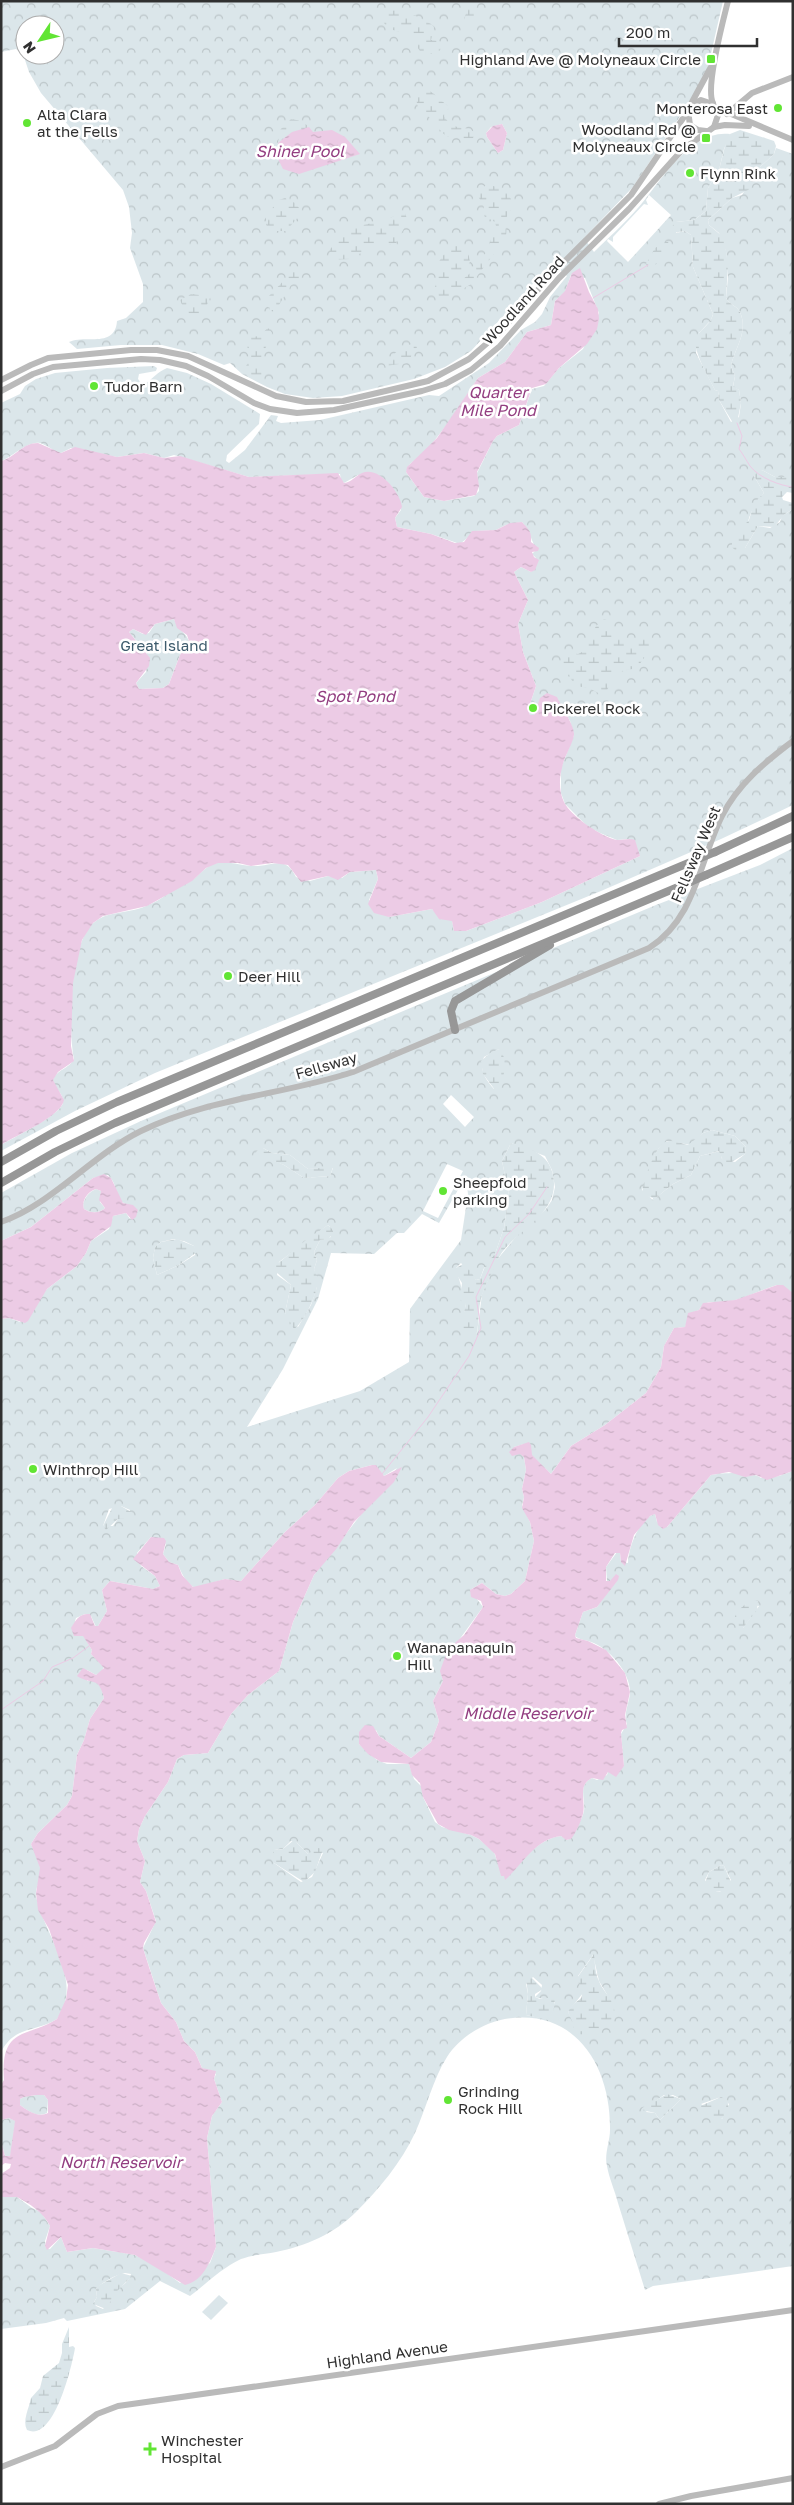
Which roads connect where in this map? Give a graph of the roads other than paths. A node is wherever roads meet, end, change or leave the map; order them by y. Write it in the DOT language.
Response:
graph roads {
  1 [pos="728,1"];
  2 [pos="716,54"];
  3 [pos="793,77"];
  4 [pos="715,106"];
  5 [pos="689,108"];
  6 [pos="727,114"];
  7 [pos="760,128"];
  8 [pos="711,129"];
  9 [pos="793,140"];
  10 [pos="574,252"];
  11 [pos="579,258"];
  12 [pos="236,377"];
  13 [pos="1,380"];
  14 [pos="229,389"];
  15 [pos="1,391"];
  16 [pos="313,403"];
  17 [pos="313,413"];
  18 [pos="793,741"];
  19 [pos="793,816"];
  20 [pos="793,837"];
  21 [pos="567,934"];
  22 [pos="665,936"];
  23 [pos="455,1030"];
  24 [pos="1,1162"];
  25 [pos="1,1183"];
  26 [pos="1,1222"];
  27 [pos="793,2310"];
  28 [pos="1,2467"];
  29 [pos="793,2478"];
  30 [pos="660,2504"];
  1 -- 2 [label="main road"];
  2 -- 4 [label="main road"];
  2 -- 5 [label="main road"];
  3 -- 6 [label="main road"];
  4 -- 5 [label="main road"];
  4 -- 6 [label="main road"];
  4 -- 8 [label="main road"];
  5 -- 8 [label="main road"];
  5 -- 10 [label="main road, Woodland Road"];
  6 -- 7 [label="main road"];
  7 -- 8 [label="main road"];
  7 -- 9 [label="main road"];
  8 -- 11 [label="main road, Woodland Road"];
  10 -- 11 [label="main road"];
  10 -- 16 [label="main road, Woodland Road"];
  11 -- 17 [label="main road, Woodland Road"];
  12 -- 13 [label="main road, Woodland Road"];
  12 -- 14 [label="main road"];
  12 -- 16 [label="main road, Woodland Road"];
  14 -- 15 [label="main road, Woodland Road"];
  14 -- 17 [label="main road, Woodland Road"];
  16 -- 17 [label="main road"];
  18 -- 22 [label="main road, Fellsway West"];
  19 -- 24 [label="highway, bridge"];
  20 -- 21 [label="highway, bridge"];
  21 -- 23 [label="highway"];
  21 -- 25 [label="highway"];
  22 -- 23 [label="main road, Fellsway"];
  23 -- 26 [label="main road, Fellsway"];
  27 -- 28 [label="main road, Highland Avenue"];
  29 -- 30 [label="main road"];
}
